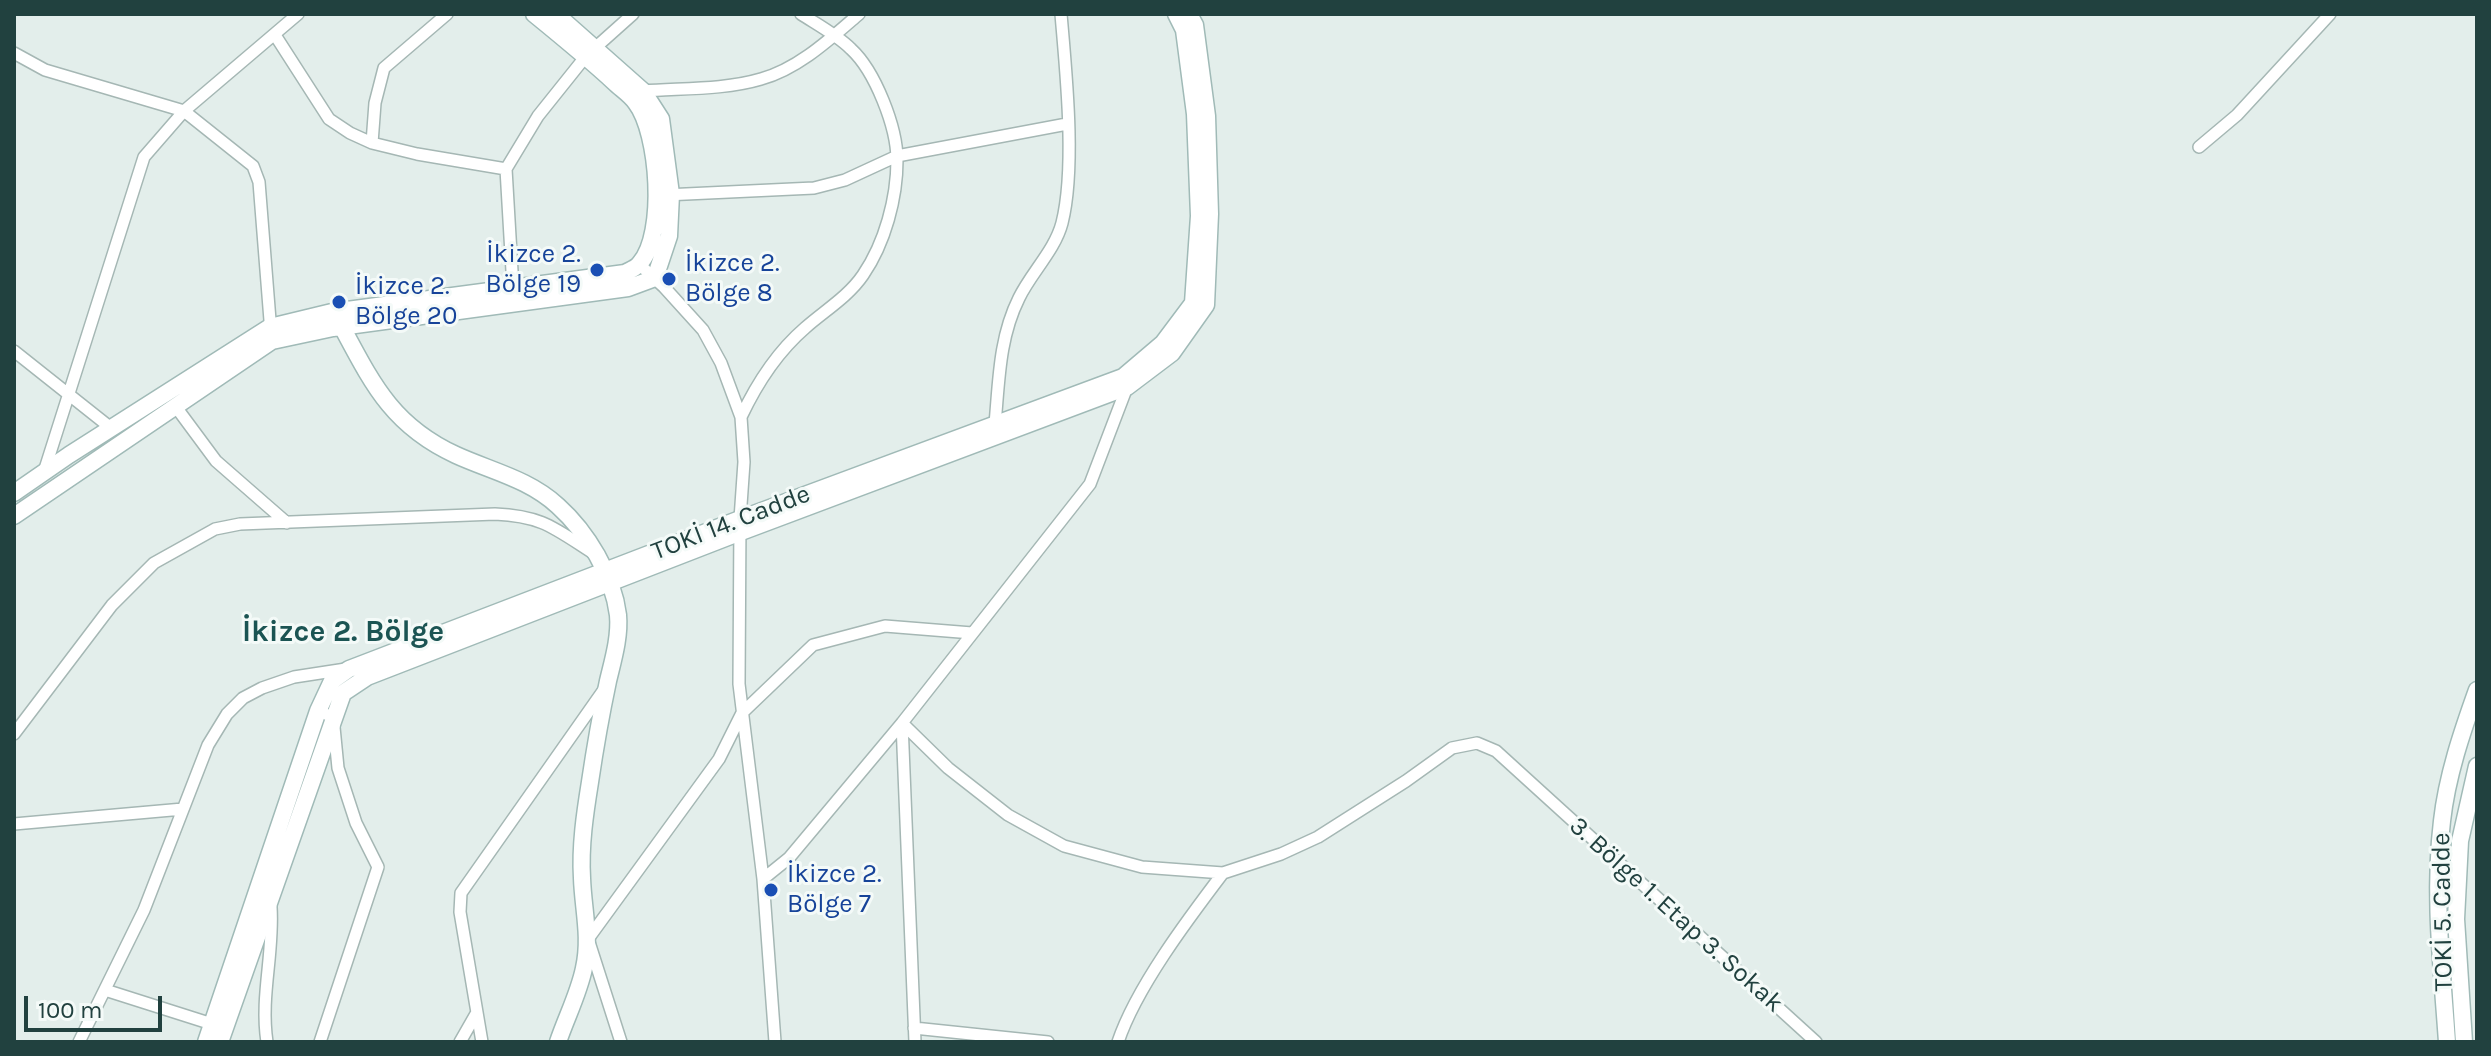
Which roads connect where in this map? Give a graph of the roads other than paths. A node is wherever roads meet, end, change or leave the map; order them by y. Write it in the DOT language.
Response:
graph roads {
  1 [pos="298,14"];
  2 [pos="447,14"];
  3 [pos="534,14"];
  4 [pos="556,14"];
  5 [pos="633,14"];
  6 [pos="801,14"];
  7 [pos="859,14"];
  8 [pos="1061,14"];
  9 [pos="1176,14"];
  10 [pos="1189,14"];
  11 [pos="2330,14"];
  12 [pos="275,35"];
  13 [pos="835,35"];
  14 [pos="590,51"];
  15 [pos="14,53"];
  16 [pos="643,91"];
  17 [pos="184,111"];
  18 [pos="1067,124"];
  19 [pos="372,143"];
  20 [pos="2199,147"];
  21 [pos="897,156"];
  22 [pos="506,169"];
  23 [pos="664,195"];
  24 [pos="640,265"];
  25 [pos="655,278"];
  26 [pos="513,288"];
  27 [pos="342,327"];
  28 [pos="271,334"];
  29 [pos="14,351"];
  30 [pos="1127,387"];
  31 [pos="69,394"];
  32 [pos="176,407"];
  33 [pos="741,417"];
  34 [pos="995,424"];
  35 [pos="111,428"];
  36 [pos="44,472"];
  37 [pos="14,493"];
  38 [pos="14,516"];
  39 [pos="287,523"];
  40 [pos="741,525"];
  41 [pos="595,554"];
  42 [pos="606,577"];
  43 [pos="972,633"];
  44 [pos="349,669"];
  45 [pos="608,684"];
  46 [pos="2477,690"];
  47 [pos="742,713"];
  48 [pos="326,714"];
  49 [pos="902,723"];
  50 [pos="14,734"];
  51 [pos="2477,766"];
  52 [pos="183,809"];
  53 [pos="14,824"];
  54 [pos="1223,873"];
  55 [pos="763,879"];
  56 [pos="270,899"];
  57 [pos="588,939"];
  58 [pos="105,990"];
  59 [pos="476,1014"];
  60 [pos="212,1024"];
  61 [pos="914,1028"];
  62 [pos="79,1042"];
  63 [pos="206,1042"];
  64 [pos="220,1042"];
  65 [pos="267,1042"];
  66 [pos="320,1042"];
  67 [pos="460,1042"];
  68 [pos="482,1042"];
  69 [pos="558,1042"];
  70 [pos="621,1042"];
  71 [pos="775,1042"];
  72 [pos="915,1042"];
  73 [pos="1048,1042"];
  74 [pos="1118,1042"];
  75 [pos="1816,1042"];
  76 [pos="2447,1042"];
  77 [pos="2464,1042"];
  1 -- 12 [label="street"];
  2 -- 19 [label="street"];
  3 -- 14 [label="main road"];
  4 -- 14 [label="main road"];
  5 -- 14 [label="street"];
  6 -- 13 [label="street"];
  7 -- 13 [label="street"];
  8 -- 18 [label="street"];
  9 -- 34 [label="main road, TOKİ 14. Cadde"];
  10 -- 30 [label="main road, TOKİ 14. Cadde"];
  11 -- 20 [label="street"];
  12 -- 17 [label="street"];
  12 -- 19 [label="street"];
  13 -- 16 [label="street"];
  13 -- 21 [label="street"];
  14 -- 16 [label="main road"];
  14 -- 22 [label="street"];
  14 -- 23 [label="main road"];
  15 -- 17 [label="street"];
  16 -- 23 [label="main road"];
  17 -- 28 [label="street"];
  17 -- 31 [label="street"];
  18 -- 21 [label="street"];
  18 -- 34 [label="street"];
  19 -- 22 [label="street"];
  21 -- 23 [label="street"];
  21 -- 33 [label="street"];
  22 -- 26 [label="street"];
  23 -- 24 [label="main road"];
  23 -- 25 [label="main road"];
  24 -- 25 [label="street"];
  24 -- 26 [label="main road"];
  25 -- 27 [label="main road"];
  25 -- 33 [label="street"];
  26 -- 28 [label="main road"];
  27 -- 28 [label="main road"];
  27 -- 41 [label="main road"];
  28 -- 32 [label="main road"];
  28 -- 35 [label="main road"];
  29 -- 31 [label="street"];
  30 -- 40 [label="main road, TOKİ 14. Cadde"];
  30 -- 43 [label="street"];
  31 -- 35 [label="street"];
  31 -- 36 [label="street"];
  32 -- 38 [label="main road"];
  32 -- 39 [label="street"];
  33 -- 40 [label="street"];
  34 -- 40 [label="main road, TOKİ 14. Cadde"];
  35 -- 36 [label="main road"];
  36 -- 37 [label="main road"];
  39 -- 41 [label="street"];
  39 -- 50 [label="street"];
  40 -- 42 [label="main road, TOKİ 14. Cadde"];
  40 -- 47 [label="street"];
  41 -- 42 [label="main road"];
  42 -- 44 [label="main road, TOKİ 14. Cadde"];
  42 -- 45 [label="main road"];
  42 -- 48 [label="main road, TOKİ 14. Cadde"];
  43 -- 47 [label="street"];
  43 -- 49 [label="street"];
  44 -- 48 [label="main road, TOKİ 14. Cadde"];
  44 -- 52 [label="street"];
  45 -- 57 [label="main road"];
  45 -- 59 [label="street"];
  46 -- 76 [label="main road, TOKİ 5. Cadde"];
  47 -- 55 [label="street"];
  47 -- 57 [label="street"];
  48 -- 56 [label="main road, TOKİ 14. Cadde"];
  48 -- 60 [label="main road, TOKİ 14. Cadde"];
  48 -- 66 [label="street"];
  49 -- 54 [label="street"];
  49 -- 55 [label="street"];
  49 -- 61 [label="street"];
  51 -- 77 [label="main road, TOKİ 5. Cadde"];
  52 -- 53 [label="street"];
  52 -- 58 [label="street"];
  54 -- 74 [label="street"];
  54 -- 75 [label="street, 3. Bölge 1. Etap 3. Sokak"];
  55 -- 71 [label="street"];
  56 -- 64 [label="main road, TOKİ 14. Cadde"];
  56 -- 65 [label="street"];
  57 -- 69 [label="main road"];
  57 -- 70 [label="street"];
  58 -- 60 [label="street"];
  58 -- 62 [label="street"];
  59 -- 67 [label="street"];
  59 -- 68 [label="street"];
  60 -- 63 [label="main road, TOKİ 14. Cadde"];
  61 -- 72 [label="street"];
  61 -- 73 [label="street"];
}
